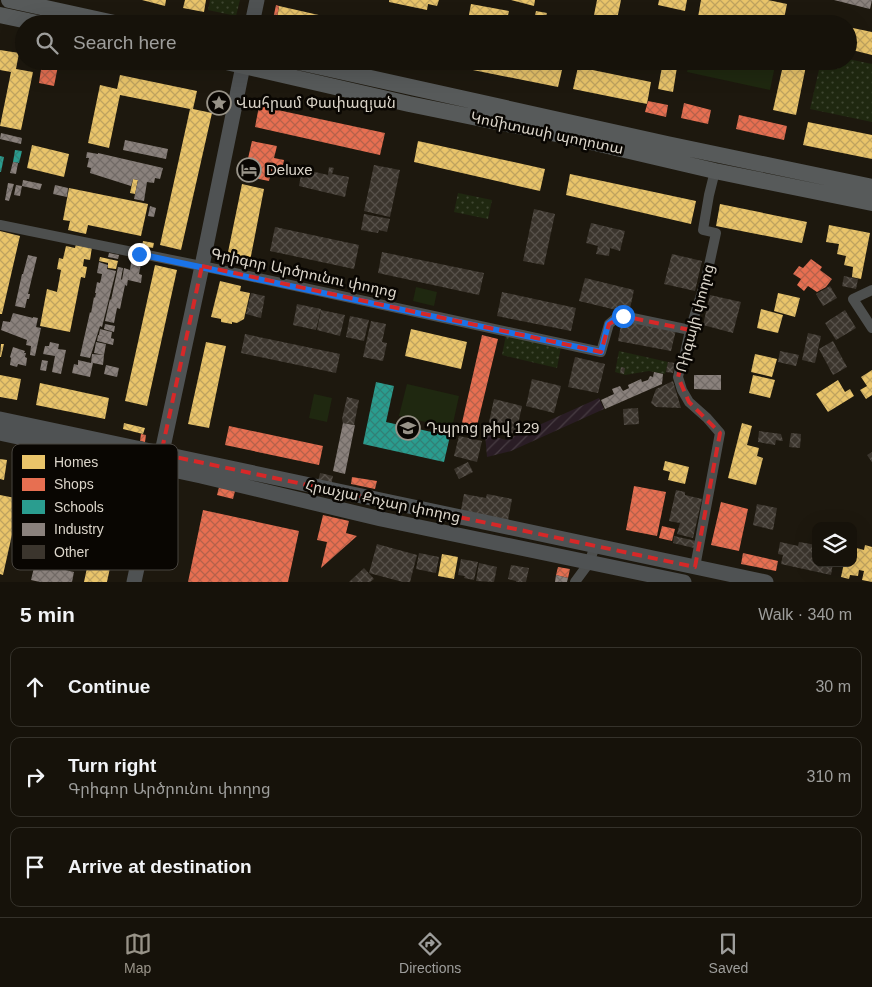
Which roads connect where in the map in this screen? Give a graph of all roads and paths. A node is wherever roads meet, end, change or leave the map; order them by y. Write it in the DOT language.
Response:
graph roads {
  1 [pos="9,0"];
  2 [pos="257,0"];
  3 [pos="0,15"];
  4 [pos="78,15"];
  5 [pos="254,15"];
  6 [pos="15,18"];
  7 [pos="242,70"];
  8 [pos="268,70"];
  9 [pos="334,70"];
  10 [pos="715,171"];
  11 [pos="872,187"];
  12 [pos="872,203"];
  13 [pos="0,225"];
  14 [pos="202,266"];
  15 [pos="872,290"];
  16 [pos="872,328"];
  17 [pos="690,330"];
  18 [pos="0,420"];
  19 [pos="0,433"];
  20 [pos="65,444"];
  21 [pos="95,444"];
  22 [pos="163,444"];
  23 [pos="178,464"];
  24 [pos="178,467"];
  25 [pos="595,546"];
  26 [pos="589,563"];
  27 [pos="695,567"];
  28 [pos="575,582"];
  29 [pos="682,582"];
  30 [pos="766,582"];
  1 -- 4 [label="main road"];
  2 -- 5 [label="main road"];
  3 -- 6 [label="main road"];
  7 -- 14 [label="main road"];
  8 -- 10 [label="main road, Կոմիտասի պողոտա"];
  9 -- 11 [label="main road, Կոմիտասի պողոտա"];
  10 -- 12 [label="main road, Կոմիտասի պողոտա"];
  10 -- 17 [label="street, Ռիգայի փողոց"];
  13 -- 14 [label="street, Գրիգոր Արծրունու փողոց"];
  14 -- 17 [label="street, Գրիգոր Արծրունու փողոց"];
  14 -- 22 [label="main road"];
  15 -- 16 [label="street"];
  17 -- 27 [label="street, Ռիգայի փողոց"];
  18 -- 21 [label="main road, Հրաչյա Քոչար փողոց"];
  19 -- 20 [label="main road, Հրաչյա Քոչար փողոց"];
  23 -- 25 [label="main road, Հրաչյա Քոչար փողոց"];
  24 -- 26 [label="main road, Հրաչյա Քոչար փողոց"];
  25 -- 26 [label="street"];
  25 -- 27 [label="main road, Հրաչյա Քոչար փողոց"];
  26 -- 28 [label="street"];
  26 -- 29 [label="main road, Հրաչյա Քոչար փողոց"];
  27 -- 30 [label="main road, Հրաչյա Քոչար փողոց"];
}
